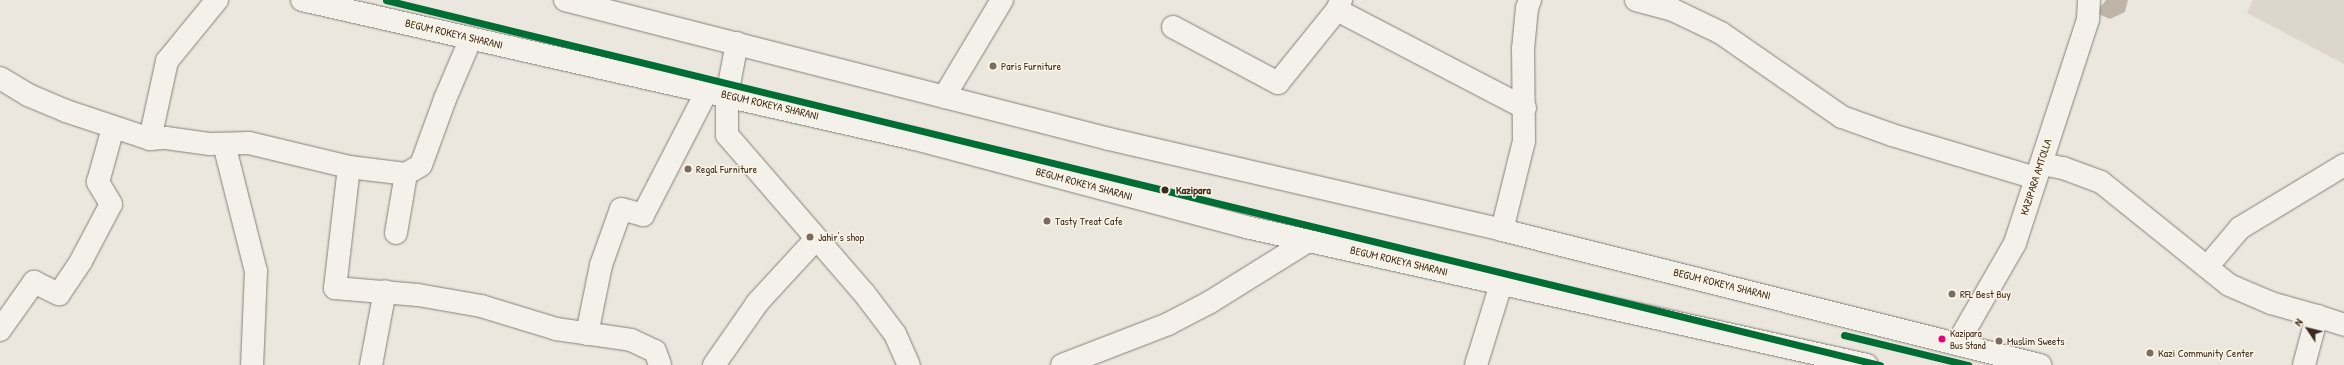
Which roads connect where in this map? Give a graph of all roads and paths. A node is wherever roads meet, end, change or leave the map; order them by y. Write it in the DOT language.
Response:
graph roads {
  1 [pos="217,0"];
  2 [pos="302,0"];
  3 [pos="565,0"];
  4 [pos="1002,0"];
  5 [pos="1530,0"];
  6 [pos="1636,0"];
  7 [pos="2088,0"];
  8 [pos="596,4"];
  9 [pos="1339,5"];
  10 [pos="1173,27"];
  11 [pos="471,38"];
  12 [pos="737,43"];
  13 [pos="0,78"];
  14 [pos="717,93"];
  15 [pos="944,97"];
  16 [pos="1525,108"];
  17 [pos="113,128"];
  18 [pos="150,139"];
  19 [pos="224,144"];
  20 [pos="2344,165"];
  21 [pos="349,167"];
  22 [pos="2038,171"];
  23 [pos="406,174"];
  24 [pos="1502,230"];
  25 [pos="396,233"];
  26 [pos="816,239"];
  27 [pos="1308,241"];
  28 [pos="2207,266"];
  29 [pos="1501,284"];
  30 [pos="385,291"];
  31 [pos="2317,316"];
  32 [pos="2344,325"];
  33 [pos="0,330"];
  34 [pos="587,334"];
  35 [pos="1957,344"];
  36 [pos="252,365"];
  37 [pos="371,365"];
  38 [pos="660,365"];
  39 [pos="714,365"];
  40 [pos="909,365"];
  41 [pos="1062,365"];
  42 [pos="1476,365"];
  43 [pos="1867,365"];
  44 [pos="2040,365"];
  45 [pos="2304,365"];
  1 -- 18 [label="street"];
  2 -- 11 [label="street, BEGUM ROKEYA SHARANI"];
  3 -- 8 [label="street, BEGUM ROKEYA SHARANI"];
  4 -- 15 [label="street"];
  5 -- 16 [label="street"];
  6 -- 22 [label="street"];
  7 -- 22 [label="street, KAZIPARA AMTOLLA"];
  8 -- 12 [label="street, BEGUM ROKEYA SHARANI"];
  9 -- 10 [label="street"];
  9 -- 16 [label="street"];
  11 -- 14 [label="street, BEGUM ROKEYA SHARANI"];
  11 -- 23 [label="street"];
  12 -- 14 [label="street"];
  12 -- 15 [label="street, BEGUM ROKEYA SHARANI"];
  13 -- 17 [label="street"];
  14 -- 26 [label="street"];
  14 -- 27 [label="street, BEGUM ROKEYA SHARANI"];
  14 -- 34 [label="street"];
  15 -- 24 [label="street, BEGUM ROKEYA SHARANI"];
  16 -- 24 [label="street"];
  17 -- 18 [label="street"];
  17 -- 33 [label="street"];
  18 -- 19 [label="street"];
  19 -- 21 [label="street"];
  19 -- 36 [label="street"];
  20 -- 28 [label="street"];
  21 -- 23 [label="street"];
  21 -- 30 [label="street"];
  22 -- 28 [label="street"];
  22 -- 35 [label="street, KAZIPARA AMTOLLA"];
  23 -- 25 [label="street"];
  24 -- 35 [label="street, BEGUM ROKEYA SHARANI"];
  26 -- 39 [label="street"];
  26 -- 40 [label="street"];
  27 -- 29 [label="street, BEGUM ROKEYA SHARANI"];
  27 -- 41 [label="street"];
  28 -- 31 [label="street"];
  29 -- 42 [label="street"];
  29 -- 43 [label="street, BEGUM ROKEYA SHARANI"];
  30 -- 34 [label="street"];
  30 -- 37 [label="street"];
  31 -- 32 [label="street"];
  31 -- 45 [label="street"];
  34 -- 38 [label="street"];
  35 -- 44 [label="street, BEGUM ROKEYA SHARANI"];
}
